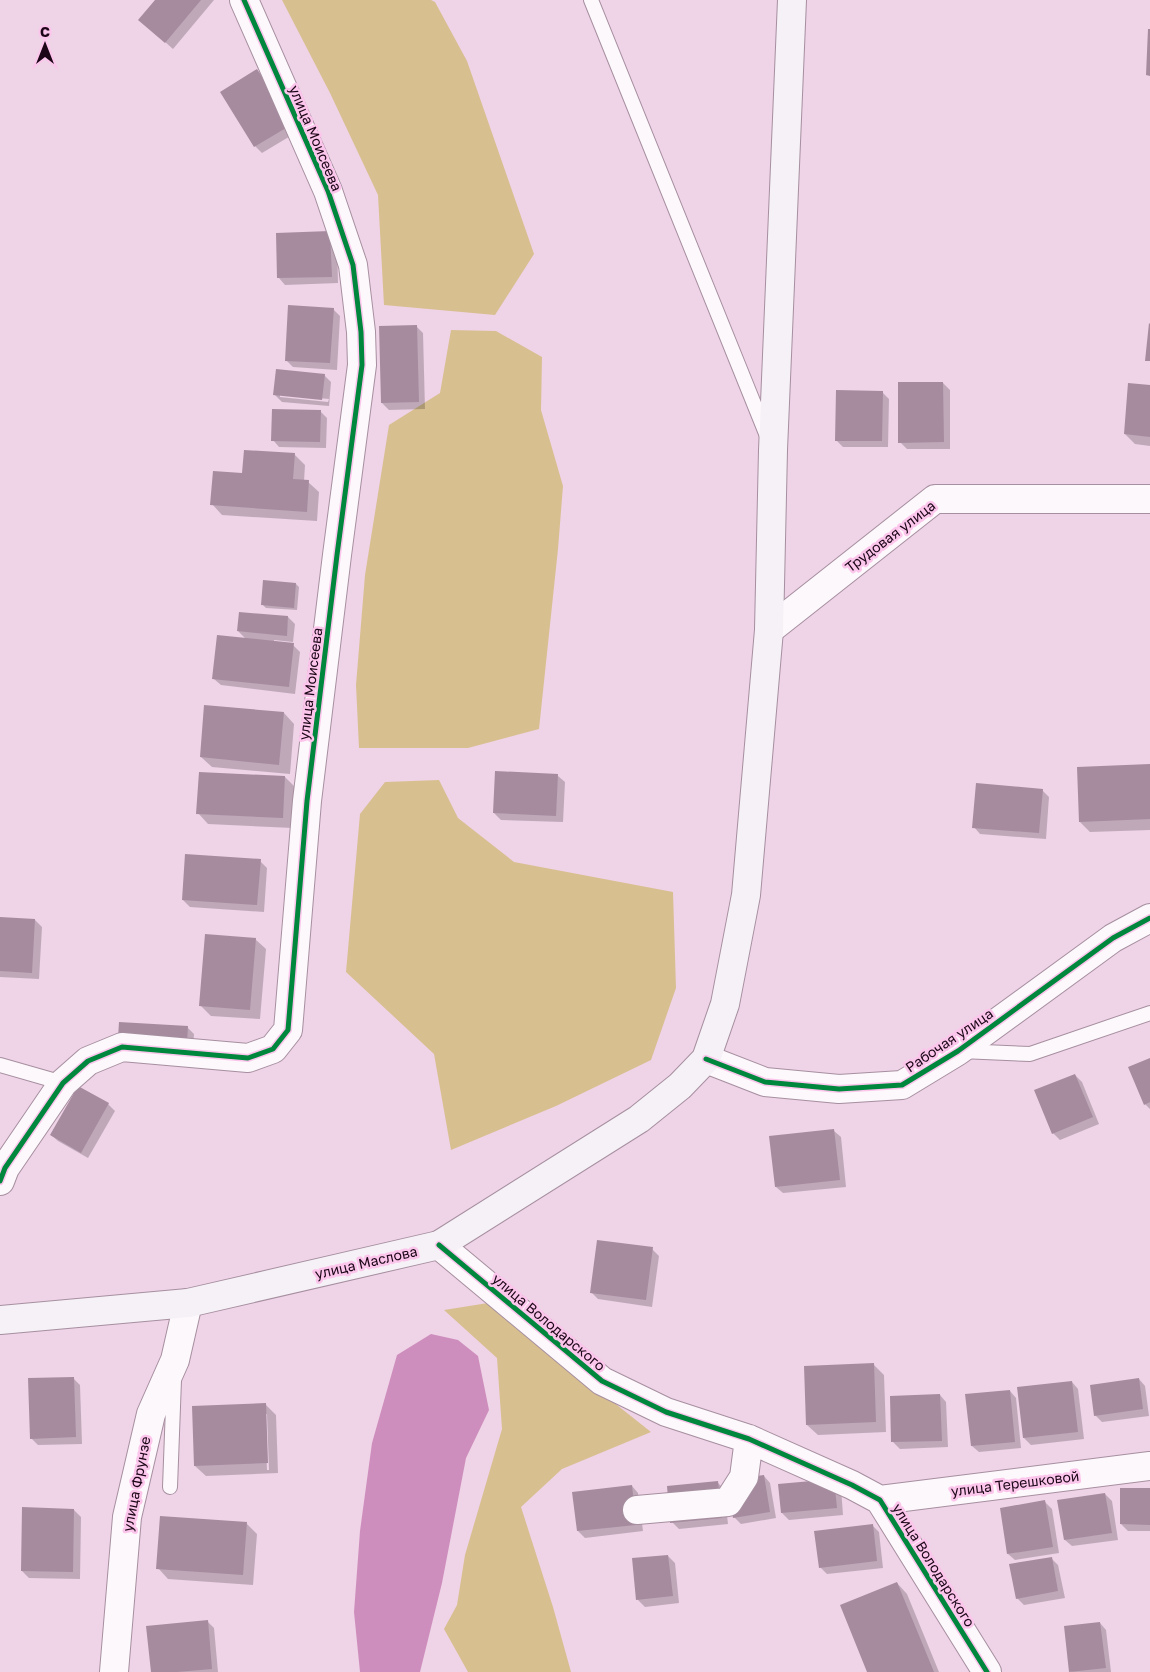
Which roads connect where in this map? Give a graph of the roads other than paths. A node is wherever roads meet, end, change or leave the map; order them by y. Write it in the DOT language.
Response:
graph roads {
  1 [pos="244,0"];
  2 [pos="591,0"];
  3 [pos="792,0"];
  4 [pos="773,450"];
  5 [pos="1150,500"];
  6 [pos="769,630"];
  7 [pos="1150,918"];
  8 [pos="1150,1013"];
  9 [pos="958,1051"];
  10 [pos="706,1059"];
  11 [pos="0,1064"];
  12 [pos="63,1083"];
  13 [pos="0,1181"];
  14 [pos="439,1245"];
  15 [pos="188,1303"];
  16 [pos="0,1320"];
  17 [pos="175,1360"];
  18 [pos="749,1439"];
  19 [pos="1150,1466"];
  20 [pos="170,1487"];
  21 [pos="880,1500"];
  22 [pos="637,1510"];
  23 [pos="114,1672"];
  24 [pos="987,1672"];
  1 -- 12 [label="street, улица Моисеева"];
  2 -- 4 [label="lane"];
  3 -- 4 [label="main road"];
  4 -- 6 [label="main road"];
  5 -- 6 [label="street, Трудовая улица"];
  6 -- 10 [label="main road"];
  7 -- 9 [label="street, Рабочая улица"];
  8 -- 9 [label="lane"];
  9 -- 10 [label="street, Рабочая улица"];
  10 -- 14 [label="main road, улица Маслова"];
  11 -- 12 [label="lane"];
  12 -- 13 [label="street, улица Моисеева"];
  14 -- 15 [label="main road, улица Маслова"];
  14 -- 18 [label="street, улица Володарского"];
  15 -- 16 [label="main road, улица Маслова"];
  15 -- 17 [label="street, улица Фрунзе"];
  17 -- 20 [label="lane"];
  17 -- 23 [label="street, улица Фрунзе"];
  18 -- 21 [label="street, улица Володарского"];
  18 -- 22 [label="street"];
  19 -- 21 [label="street, улица Терешковой"];
  21 -- 24 [label="street, улица Володарского"];
}
